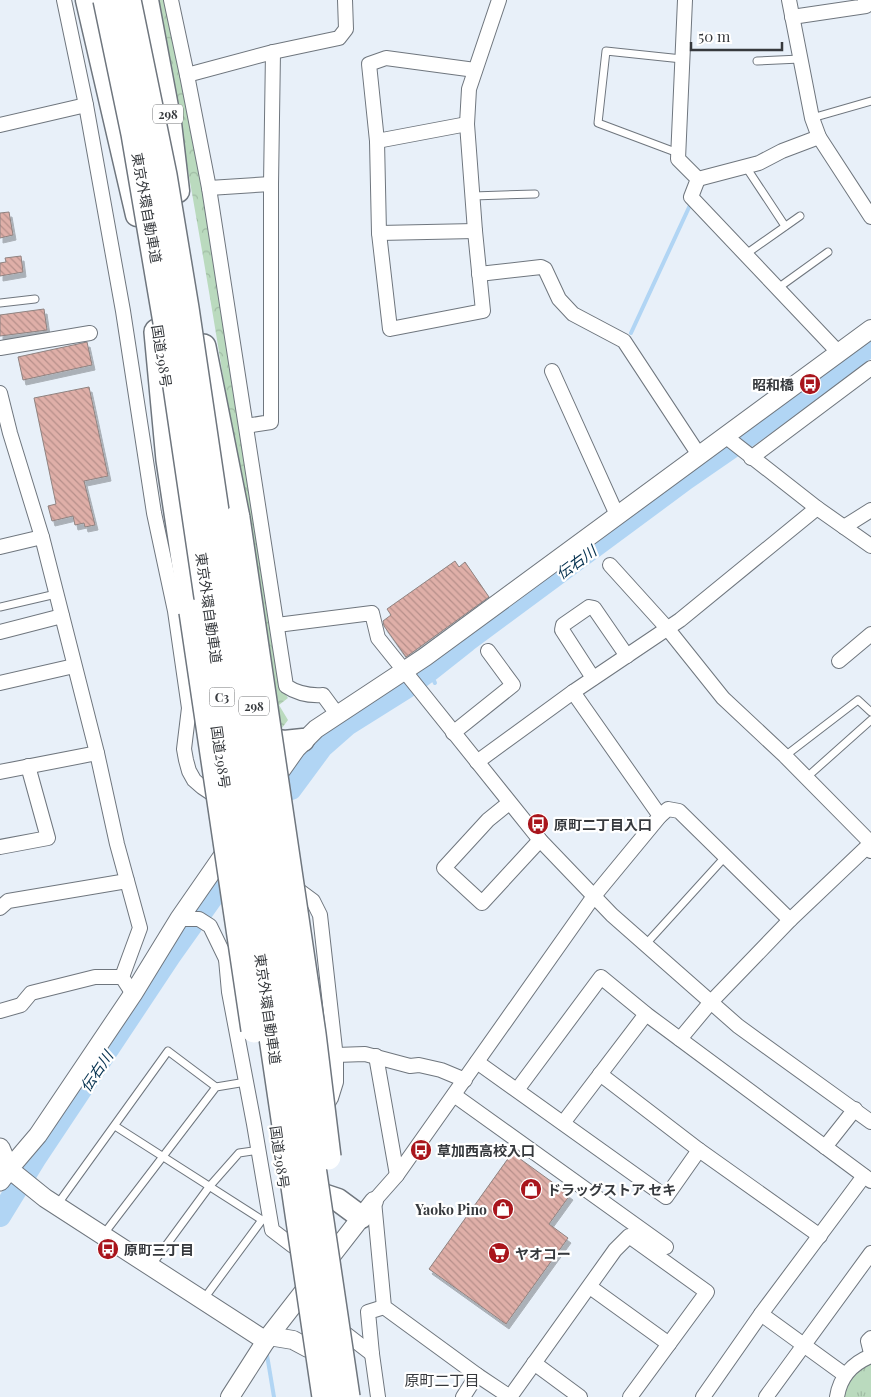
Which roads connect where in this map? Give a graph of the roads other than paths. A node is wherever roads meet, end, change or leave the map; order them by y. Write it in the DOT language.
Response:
graph roads {
  1 [pos="64,0"];
  2 [pos="87,0"];
  3 [pos="96,0"];
  4 [pos="106,0"];
  5 [pos="128,0"];
  6 [pos="138,0"];
  7 [pos="147,0"];
  8 [pos="171,0"];
  9 [pos="345,0"];
  10 [pos="499,0"];
  11 [pos="685,0"];
  12 [pos="789,0"];
  13 [pos="867,3"];
  14 [pos="792,17"];
  15 [pos="273,52"];
  16 [pos="682,59"];
  17 [pos="800,59"];
  18 [pos="757,61"];
  19 [pos="475,70"];
  20 [pos="187,75"];
  21 [pos="871,101"];
  22 [pos="86,105"];
  23 [pos="812,118"];
  24 [pos="467,124"];
  25 [pos="0,125"];
  26 [pos="818,137"];
  27 [pos="377,141"];
  28 [pos="678,153"];
  29 [pos="746,167"];
  30 [pos="698,179"];
  31 [pos="271,184"];
  32 [pos="209,188"];
  33 [pos="535,194"];
  34 [pos="473,196"];
  35 [pos="870,213"];
  36 [pos="800,216"];
  37 [pos="785,226"];
  38 [pos="182,228"];
  39 [pos="475,231"];
  40 [pos="379,233"];
  41 [pos="142,235"];
  42 [pos="828,252"];
  43 [pos="746,254"];
  44 [pos="479,274"];
  45 [pos="778,288"];
  46 [pos="35,299"];
  47 [pos="0,303"];
  48 [pos="197,320"];
  49 [pos="156,324"];
  50 [pos="871,329"];
  51 [pos="90,332"];
  52 [pos="0,348"];
  53 [pos="839,353"];
  54 [pos="871,368"];
  55 [pos="552,372"];
  56 [pos="1,402"];
  57 [pos="246,426"];
  58 [pos="727,438"];
  59 [pos="699,455"];
  60 [pos="749,456"];
  61 [pos="817,508"];
  62 [pos="871,510"];
  63 [pos="617,515"];
  64 [pos="844,527"];
  65 [pos="42,537"];
  66 [pos="871,546"];
  67 [pos="0,547"];
  68 [pos="610,564"];
  69 [pos="56,594"];
  70 [pos="0,608"];
  71 [pos="62,616"];
  72 [pos="277,625"];
  73 [pos="667,628"];
  74 [pos="0,632"];
  75 [pos="871,634"];
  76 [pos="488,651"];
  77 [pos="627,656"];
  78 [pos="838,661"];
  79 [pos="74,666"];
  80 [pos="408,674"];
  81 [pos="593,678"];
  82 [pos="0,684"];
  83 [pos="573,692"];
  84 [pos="871,712"];
  85 [pos="337,714"];
  86 [pos="871,720"];
  87 [pos="453,733"];
  88 [pos="259,737"];
  89 [pos="303,740"];
  90 [pos="96,753"];
  91 [pos="785,756"];
  92 [pos="477,762"];
  93 [pos="28,766"];
  94 [pos="0,772"];
  95 [pos="806,778"];
  96 [pos="267,791"];
  97 [pos="227,795"];
  98 [pos="510,803"];
  99 [pos="660,816"];
  100 [pos="234,840"];
  101 [pos="540,840"];
  102 [pos="870,846"];
  103 [pos="0,847"];
  104 [pos="725,857"];
  105 [pos="279,876"];
  106 [pos="127,881"];
  107 [pos="594,896"];
  108 [pos="0,908"];
  109 [pos="179,919"];
  110 [pos="790,920"];
  111 [pos="248,935"];
  112 [pos="645,945"];
  113 [pos="226,960"];
  114 [pos="122,977"];
  115 [pos="133,994"];
  116 [pos="710,1002"];
  117 [pos="0,1011"];
  118 [pos="646,1014"];
  119 [pos="680,1039"];
  120 [pos="336,1055"];
  121 [pos="376,1056"];
  122 [pos="477,1062"];
  123 [pos="600,1074"];
  124 [pos="465,1080"];
  125 [pos="246,1082"];
  126 [pos="216,1087"];
  127 [pos="517,1090"];
  128 [pos="454,1095"];
  129 [pos="855,1109"];
  130 [pos="871,1122"];
  131 [pos="315,1123"];
  132 [pos="562,1123"];
  133 [pos="115,1126"];
  134 [pos="825,1147"];
  135 [pos="0,1148"];
  136 [pos="258,1150"];
  137 [pos="699,1150"];
  138 [pos="163,1157"];
  139 [pos="4,1175"];
  140 [pos="397,1175"];
  141 [pos="868,1178"];
  142 [pos="210,1187"];
  143 [pos="326,1196"];
  144 [pos="57,1206"];
  145 [pos="368,1209"];
  146 [pos="266,1220"];
  147 [pos="103,1236"];
  148 [pos="820,1236"];
  149 [pos="293,1246"];
  150 [pos="666,1246"];
  151 [pos="334,1253"];
  152 [pos="871,1253"];
  153 [pos="150,1266"];
  154 [pos="590,1287"];
  155 [pos="306,1297"];
  156 [pos="203,1300"];
  157 [pos="384,1307"];
  158 [pos="761,1314"];
  159 [pos="346,1334"];
  160 [pos="267,1338"];
  161 [pos="871,1338"];
  162 [pos="669,1344"];
  163 [pos="802,1345"];
  164 [pos="308,1348"];
  165 [pos="372,1354"];
  166 [pos="871,1354"];
  167 [pos="534,1363"];
  168 [pos="477,1375"];
  169 [pos="845,1376"];
  170 [pos="504,1396"];
  171 [pos="230,1397"];
  172 [pos="315,1397"];
  173 [pos="325,1397"];
  174 [pos="347,1397"];
  175 [pos="356,1397"];
  176 [pos="378,1397"];
  177 [pos="463,1397"];
  178 [pos="580,1397"];
  179 [pos="630,1397"];
  180 [pos="703,1397"];
  181 [pos="766,1397"];
  182 [pos="838,1397"];
  1 -- 22 [label="street"];
  2 -- 41 [label="highway"];
  3 -- 41 [label="highway, 国道298号"];
  4 -- 155 [label="highway, 東京外環自動車道 / C3, bridge"];
  5 -- 174 [label="highway, 東京外環自動車道 / C3, bridge"];
  6 -- 38 [label="highway, 298"];
  7 -- 38 [label="highway, 298"];
  8 -- 20 [label="street"];
  9 -- 15 [label="street"];
  10 -- 19 [label="street"];
  11 -- 16 [label="street"];
  12 -- 14 [label="street"];
  13 -- 14 [label="street"];
  14 -- 17 [label="street"];
  15 -- 20 [label="street"];
  15 -- 31 [label="street"];
  16 -- 28 [label="street"];
  16 -- 28 [label="lane"];
  17 -- 18 [label="lane"];
  17 -- 23 [label="street"];
  19 -- 24 [label="street"];
  19 -- 27 [label="street"];
  20 -- 32 [label="street"];
  21 -- 23 [label="lane"];
  22 -- 25 [label="street"];
  22 -- 97 [label="street"];
  23 -- 26 [label="street"];
  24 -- 27 [label="street"];
  24 -- 34 [label="street"];
  26 -- 29 [label="street"];
  26 -- 35 [label="street"];
  27 -- 40 [label="street"];
  28 -- 30 [label="street"];
  29 -- 30 [label="street"];
  29 -- 37 [label="lane"];
  30 -- 43 [label="street"];
  31 -- 32 [label="street"];
  31 -- 57 [label="street"];
  32 -- 57 [label="street"];
  33 -- 34 [label="lane"];
  34 -- 39 [label="street"];
  36 -- 37 [label="lane"];
  37 -- 43 [label="lane"];
  38 -- 48 [label="highway, 298"];
  39 -- 40 [label="street"];
  39 -- 44 [label="street"];
  40 -- 44 [label="street"];
  41 -- 49 [label="highway, 国道298号"];
  42 -- 45 [label="lane"];
  43 -- 45 [label="street"];
  44 -- 59 [label="street"];
  45 -- 53 [label="street"];
  46 -- 47 [label="lane"];
  48 -- 88 [label="highway, 298"];
  48 -- 175 [label="highway, bridge"];
  49 -- 97 [label="highway, 国道298号"];
  49 -- 155 [label="highway, bridge"];
  50 -- 53 [label="street"];
  51 -- 52 [label="street"];
  53 -- 58 [label="street"];
  54 -- 60 [label="street"];
  55 -- 63 [label="street"];
  56 -- 65 [label="street"];
  57 -- 72 [label="street"];
  58 -- 59 [label="street"];
  58 -- 60 [label="street"];
  59 -- 63 [label="street"];
  60 -- 61 [label="street"];
  61 -- 64 [label="street"];
  61 -- 73 [label="street"];
  62 -- 64 [label="street"];
  63 -- 80 [label="street"];
  64 -- 66 [label="street"];
  65 -- 67 [label="street"];
  65 -- 69 [label="street"];
  68 -- 73 [label="street"];
  69 -- 70 [label="lane"];
  69 -- 71 [label="street"];
  71 -- 74 [label="street"];
  71 -- 79 [label="street"];
  72 -- 80 [label="street"];
  72 -- 85 [label="street"];
  73 -- 77 [label="street"];
  73 -- 91 [label="street"];
  75 -- 78 [label="street"];
  76 -- 87 [label="street"];
  77 -- 81 [label="street"];
  77 -- 81 [label="street"];
  79 -- 82 [label="street"];
  79 -- 90 [label="street"];
  80 -- 85 [label="street"];
  80 -- 87 [label="street"];
  81 -- 83 [label="street"];
  83 -- 92 [label="street"];
  83 -- 99 [label="street"];
  84 -- 91 [label="lane"];
  85 -- 89 [label="street"];
  86 -- 95 [label="lane"];
  87 -- 92 [label="street"];
  88 -- 89 [label="highway"];
  88 -- 96 [label="highway, 298"];
  89 -- 96 [label="street"];
  90 -- 93 [label="street"];
  90 -- 106 [label="street"];
  91 -- 95 [label="street"];
  92 -- 98 [label="street"];
  93 -- 94 [label="street"];
  93 -- 103 [label="street"];
  95 -- 102 [label="street"];
  96 -- 100 [label="street"];
  96 -- 105 [label="highway, 298"];
  97 -- 100 [label="highway, 国道298号"];
  98 -- 101 [label="street"];
  98 -- 101 [label="street"];
  99 -- 104 [label="street"];
  99 -- 107 [label="street"];
  100 -- 109 [label="street"];
  100 -- 111 [label="highway, 国道298号"];
  101 -- 107 [label="street"];
  102 -- 110 [label="street"];
  104 -- 110 [label="street"];
  104 -- 112 [label="lane"];
  105 -- 120 [label="street"];
  105 -- 131 [label="highway, 298"];
  106 -- 108 [label="street"];
  106 -- 114 [label="street"];
  107 -- 112 [label="street"];
  107 -- 122 [label="street"];
  109 -- 113 [label="street"];
  109 -- 115 [label="street"];
  110 -- 116 [label="street"];
  111 -- 113 [label="street"];
  111 -- 149 [label="highway, 国道298号"];
  112 -- 116 [label="street"];
  113 -- 125 [label="street"];
  114 -- 115 [label="street"];
  114 -- 117 [label="street"];
  115 -- 139 [label="street"];
  116 -- 119 [label="street"];
  116 -- 129 [label="street"];
  118 -- 119 [label="street"];
  118 -- 123 [label="street"];
  118 -- 127 [label="street"];
  119 -- 134 [label="street"];
  120 -- 121 [label="street"];
  120 -- 131 [label="street"];
  121 -- 124 [label="street"];
  121 -- 140 [label="street"];
  122 -- 124 [label="street"];
  122 -- 127 [label="street"];
  123 -- 132 [label="street"];
  123 -- 137 [label="street"];
  124 -- 128 [label="street"];
  125 -- 126 [label="lane"];
  125 -- 136 [label="street"];
  126 -- 133 [label="lane"];
  126 -- 138 [label="lane"];
  127 -- 132 [label="street"];
  128 -- 140 [label="street"];
  128 -- 150 [label="street"];
  129 -- 130 [label="street"];
  129 -- 134 [label="street"];
  131 -- 143 [label="highway, 298"];
  132 -- 137 [label="street"];
  133 -- 138 [label="lane"];
  133 -- 144 [label="lane"];
  134 -- 141 [label="street"];
  135 -- 139 [label="main road"];
  136 -- 142 [label="lane"];
  136 -- 146 [label="street"];
  137 -- 148 [label="street"];
  138 -- 142 [label="lane"];
  138 -- 147 [label="lane"];
  139 -- 144 [label="street"];
  140 -- 145 [label="street"];
  141 -- 148 [label="street"];
  142 -- 146 [label="lane"];
  142 -- 153 [label="lane"];
  143 -- 145 [label="highway"];
  143 -- 151 [label="highway, 298"];
  144 -- 147 [label="street"];
  145 -- 151 [label="street"];
  145 -- 157 [label="street"];
  146 -- 149 [label="street"];
  146 -- 156 [label="lane"];
  147 -- 153 [label="street"];
  148 -- 158 [label="street"];
  149 -- 155 [label="highway, 国道298号"];
  151 -- 155 [label="street"];
  151 -- 159 [label="highway, 298"];
  152 -- 163 [label="street"];
  153 -- 156 [label="street"];
  154 -- 162 [label="street"];
  154 -- 162 [label="street"];
  154 -- 167 [label="street"];
  155 -- 160 [label="street"];
  155 -- 164 [label="highway, 国道298号"];
  155 -- 173 [label="highway, 東京外環自動車道 / C3, bridge"];
  156 -- 160 [label="street"];
  157 -- 165 [label="street"];
  157 -- 168 [label="street"];
  158 -- 163 [label="street"];
  158 -- 180 [label="street"];
  159 -- 165 [label="street"];
  159 -- 175 [label="highway, 298"];
  160 -- 164 [label="street"];
  160 -- 171 [label="street"];
  161 -- 166 [label="street"];
  162 -- 179 [label="street"];
  163 -- 169 [label="street"];
  163 -- 181 [label="street"];
  164 -- 172 [label="highway, 国道298号"];
  165 -- 176 [label="street"];
  166 -- 169 [label="street"];
  167 -- 170 [label="street"];
  167 -- 178 [label="street"];
  168 -- 170 [label="street"];
  168 -- 177 [label="street"];
  169 -- 182 [label="street"];
}
